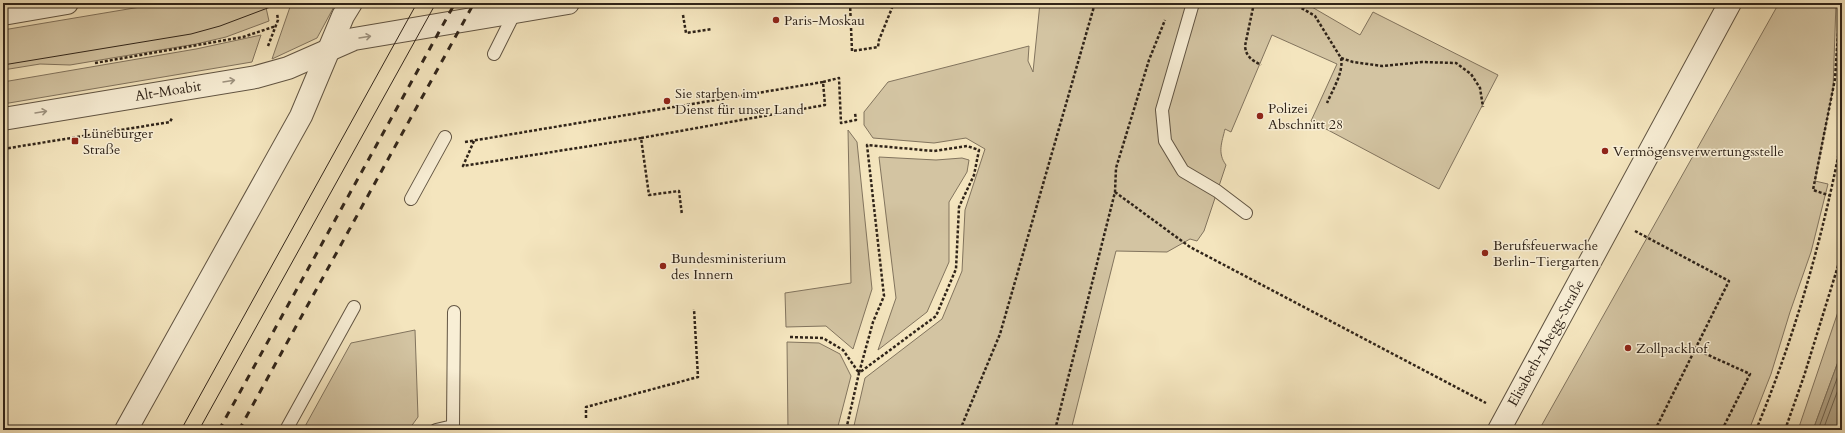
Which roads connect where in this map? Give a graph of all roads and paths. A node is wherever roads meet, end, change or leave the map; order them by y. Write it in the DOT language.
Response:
graph roads {
  1 [pos="67,3"];
  2 [pos="351,3"];
  3 [pos="568,3"];
  4 [pos="850,3"];
  5 [pos="894,3"];
  6 [pos="1095,3"];
  7 [pos="1193,3"];
  8 [pos="1254,3"];
  9 [pos="1292,3"];
  10 [pos="1730,3"];
  11 [pos="1840,3"];
  12 [pos="517,8"];
  13 [pos="278,13"];
  14 [pos="3,14"];
  15 [pos="683,16"];
  16 [pos="1166,17"];
  17 [pos="276,26"];
  18 [pos="712,30"];
  19 [pos="268,47"];
  20 [pos="329,51"];
  21 [pos="494,54"];
  22 [pos="1341,58"];
  23 [pos="95,63"];
  24 [pos="1261,65"];
  25 [pos="823,82"];
  26 [pos="1327,103"];
  27 [pos="1483,107"];
  28 [pos="855,113"];
  29 [pos="173,116"];
  30 [pos="3,119"];
  31 [pos="1842,137"];
  32 [pos="641,138"];
  33 [pos="474,141"];
  34 [pos="443,142"];
  35 [pos="3,149"];
  36 [pos="1115,192"];
  37 [pos="1831,196"];
  38 [pos="411,199"];
  39 [pos="1246,213"];
  40 [pos="682,215"];
  41 [pos="1648,238"];
  42 [pos="1842,253"];
  43 [pos="354,307"];
  44 [pos="694,309"];
  45 [pos="454,312"];
  46 [pos="790,337"];
  47 [pos="1695,349"];
  48 [pos="859,373"];
  49 [pos="1486,404"];
  50 [pos="586,418"];
  51 [pos="126,430"];
  52 [pos="286,430"];
  53 [pos="436,430"];
  54 [pos="846,430"];
  55 [pos="960,430"];
  56 [pos="1055,430"];
  57 [pos="1499,430"];
  58 [pos="1655,430"];
  59 [pos="1722,430"];
  60 [pos="1756,430"];
  61 [pos="1785,430"];
  1 -- 14 [label="street"];
  2 -- 20 [label="street"];
  3 -- 12 [label="street, Alt-Moabit"];
  4 -- 5 [label="path"];
  6 -- 55 [label="path"];
  7 -- 39 [label="lane"];
  8 -- 24 [label="path"];
  9 -- 22 [label="path"];
  10 -- 57 [label="street, Elisabeth-Abegg-Straße"];
  11 -- 37 [label="path"];
  20 -- 12 [label="street, Alt-Moabit, one-way"];
  12 -- 21 [label="lane"];
  13 -- 17 [label="path"];
  15 -- 18 [label="path"];
  16 -- 36 [label="path"];
  17 -- 19 [label="path"];
  17 -- 23 [label="path"];
  30 -- 20 [label="street, Alt-Moabit, one-way"];
  20 -- 51 [label="street"];
  22 -- 26 [label="path"];
  22 -- 27 [label="path"];
  25 -- 28 [label="path"];
  25 -- 32 [label="path"];
  25 -- 33 [label="path"];
  29 -- 35 [label="path"];
  31 -- 37 [label="path"];
  32 -- 33 [label="path"];
  32 -- 40 [label="path"];
  33 -- 34 [label="path"];
  34 -- 38 [label="lane"];
  36 -- 49 [label="path"];
  36 -- 56 [label="path"];
  37 -- 60 [label="path"];
  41 -- 47 [label="path"];
  42 -- 61 [label="path"];
  43 -- 52 [label="lane"];
  44 -- 50 [label="path"];
  45 -- 53 [label="lane"];
  46 -- 48 [label="path"];
  47 -- 58 [label="path"];
  47 -- 59 [label="path"];
  48 -- 48 [label="path"];
  48 -- 54 [label="path"];
}
